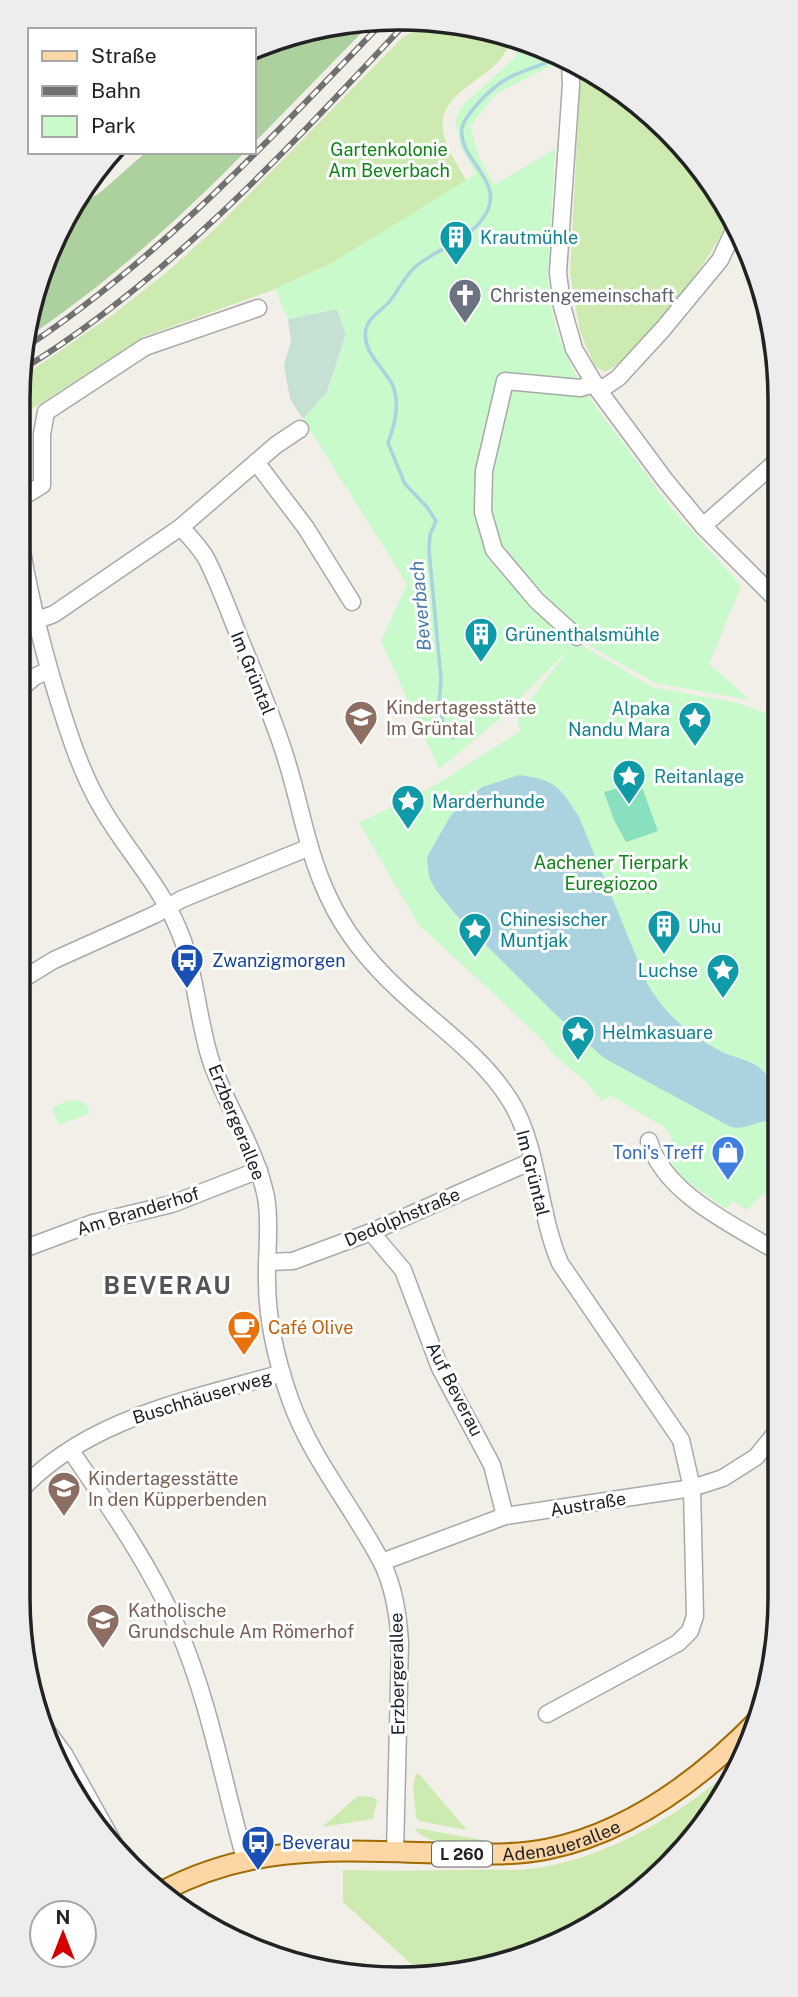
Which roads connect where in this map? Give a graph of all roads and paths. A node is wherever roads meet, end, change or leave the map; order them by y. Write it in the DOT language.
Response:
graph roads {
  1 [pos="570,72"];
  2 [pos="731,237"];
  3 [pos="258,307"];
  4 [pos="597,388"];
  5 [pos="300,429"];
  6 [pos="256,462"];
  7 [pos="768,470"];
  8 [pos="30,492"];
  9 [pos="703,526"];
  10 [pos="181,527"];
  11 [pos="768,591"];
  12 [pos="30,593"];
  13 [pos="352,602"];
  14 [pos="35,621"];
  15 [pos="577,637"];
  16 [pos="49,670"];
  17 [pos="30,680"];
  18 [pos="310,847"];
  19 [pos="168,907"];
  20 [pos="30,975"];
  21 [pos="649,1141"];
  22 [pos="532,1161"];
  23 [pos="259,1170"];
  24 [pos="371,1232"];
  25 [pos="768,1246"];
  26 [pos="30,1247"];
  27 [pos="268,1262"];
  28 [pos="282,1373"];
  29 [pos="768,1442"];
  30 [pos="71,1451"];
  31 [pos="30,1482"];
  32 [pos="692,1488"];
  33 [pos="505,1516"];
  34 [pos="382,1562"];
  35 [pos="547,1714"];
  36 [pos="740,1739"];
  37 [pos="395,1853"];
  38 [pos="245,1859"];
  39 [pos="170,1888"];
  1 -- 4 [label="street"];
  2 -- 4 [label="street"];
  3 -- 8 [label="street"];
  4 -- 9 [label="street"];
  4 -- 15 [label="street"];
  5 -- 6 [label="street"];
  6 -- 10 [label="street"];
  6 -- 13 [label="street"];
  7 -- 9 [label="street"];
  9 -- 11 [label="street"];
  10 -- 14 [label="street"];
  10 -- 18 [label="street, Im Grüntal"];
  12 -- 14 [label="street, Erzbergerallee"];
  14 -- 16 [label="street, Erzbergerallee"];
  16 -- 17 [label="street"];
  16 -- 19 [label="street, Erzbergerallee"];
  18 -- 19 [label="street"];
  18 -- 22 [label="street, Im Grüntal"];
  19 -- 20 [label="street"];
  19 -- 23 [label="street, Erzbergerallee"];
  21 -- 25 [label="street"];
  22 -- 24 [label="street, Dedolphstraße"];
  22 -- 32 [label="street, Im Grüntal"];
  23 -- 26 [label="street, Am Branderhof"];
  23 -- 27 [label="street, Erzbergerallee"];
  24 -- 27 [label="street, Dedolphstraße"];
  24 -- 33 [label="street, Auf Beverau"];
  27 -- 28 [label="street, Erzbergerallee"];
  28 -- 30 [label="street, Buschhäuserweg"];
  28 -- 34 [label="street, Erzbergerallee"];
  29 -- 32 [label="street, Austraße"];
  30 -- 31 [label="street, Buschhäuserweg"];
  30 -- 38 [label="street"];
  32 -- 33 [label="street, Austraße"];
  32 -- 35 [label="street, Im Grüntal"];
  33 -- 34 [label="street, Austraße"];
  34 -- 37 [label="street, Erzbergerallee"];
  36 -- 37 [label="main road, Adenauerallee / L 260"];
  37 -- 38 [label="main road, Adenauerallee / L 260"];
  38 -- 39 [label="main road, Adenauerallee / L 260"];
}
